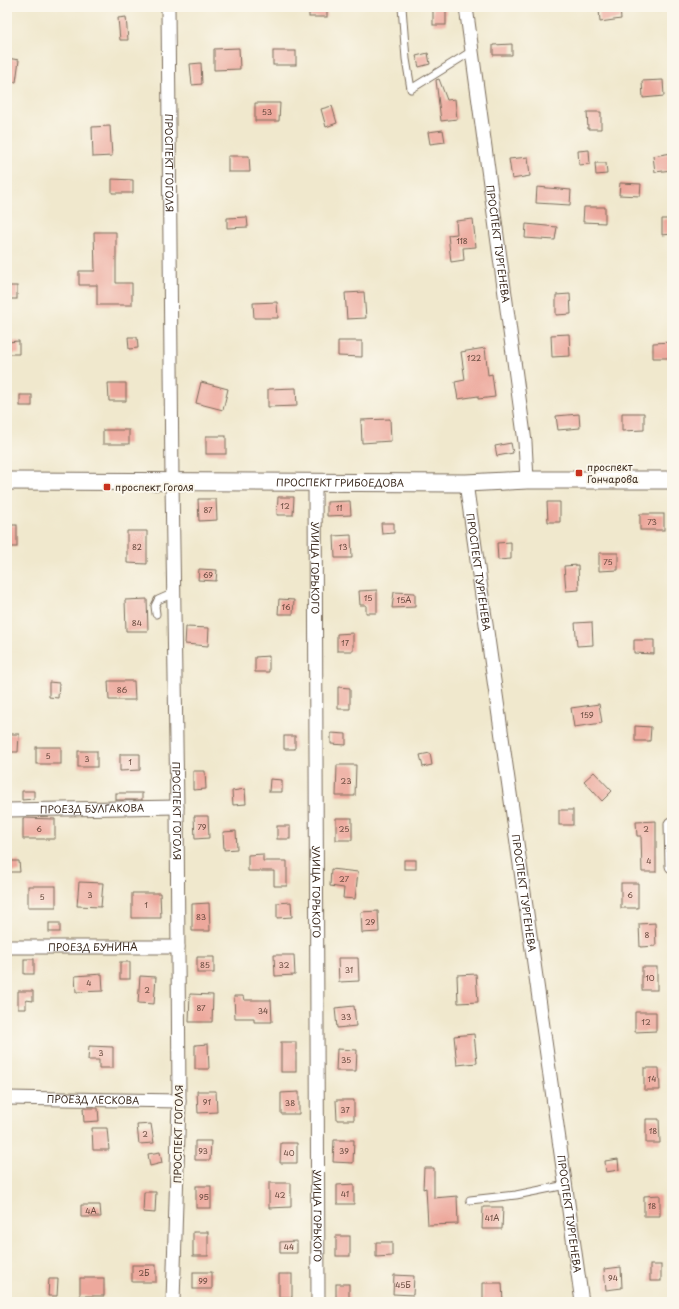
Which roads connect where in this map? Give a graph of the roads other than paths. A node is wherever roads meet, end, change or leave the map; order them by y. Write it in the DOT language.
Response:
graph roads {
  1 [pos="168,7"];
  2 [pos="402,7"];
  3 [pos="466,7"];
  4 [pos="472,51"];
  5 [pos="527,480"];
  6 [pos="672,480"];
  7 [pos="7,481"];
  8 [pos="172,482"];
  9 [pos="315,482"];
  10 [pos="466,483"];
  11 [pos="174,593"];
  12 [pos="156,614"];
  13 [pos="177,807"];
  14 [pos="7,810"];
  15 [pos="671,824"];
  16 [pos="672,866"];
  17 [pos="7,947"];
  18 [pos="178,947"];
  19 [pos="7,1098"];
  20 [pos="179,1101"];
  21 [pos="566,1185"];
  22 [pos="470,1200"];
  23 [pos="173,1302"];
  24 [pos="318,1302"];
  25 [pos="582,1302"];
  1 -- 8 [label="street, ПРОСПЕКТ ГОГОЛЯ"];
  2 -- 4 [label="lane"];
  3 -- 4 [label="street, ПРОСПЕКТ ТУРГЕНЕВА"];
  4 -- 5 [label="street, ПРОСПЕКТ ТУРГЕНЕВА"];
  5 -- 6 [label="street, ПРОСПЕКТ ГРИБОЕДОВА"];
  5 -- 10 [label="street, ПРОСПЕКТ ГРИБОЕДОВА"];
  7 -- 8 [label="street, ПРОСПЕКТ ГРИБОЕДОВА"];
  8 -- 9 [label="street, ПРОСПЕКТ ГРИБОЕДОВА"];
  8 -- 11 [label="street, ПРОСПЕКТ ГОГОЛЯ"];
  9 -- 10 [label="street, ПРОСПЕКТ ГРИБОЕДОВА"];
  9 -- 24 [label="street, УЛИЦА ГОРЬКОГО"];
  10 -- 21 [label="street, ПРОСПЕКТ ТУРГЕНЕВА"];
  11 -- 12 [label="lane"];
  11 -- 13 [label="street, ПРОСПЕКТ ГОГОЛЯ"];
  13 -- 14 [label="street, ПРОЕЗД БУЛГАКОВА"];
  13 -- 18 [label="street, ПРОСПЕКТ ГОГОЛЯ"];
  15 -- 16 [label="street"];
  17 -- 18 [label="street, ПРОЕЗД БУНИНА"];
  18 -- 20 [label="street, ПРОСПЕКТ ГОГОЛЯ"];
  19 -- 20 [label="street, ПРОЕЗД ЛЕСКОВА"];
  20 -- 23 [label="street, ПРОСПЕКТ ГОГОЛЯ"];
  21 -- 22 [label="lane"];
  21 -- 25 [label="street, ПРОСПЕКТ ТУРГЕНЕВА"];
}
